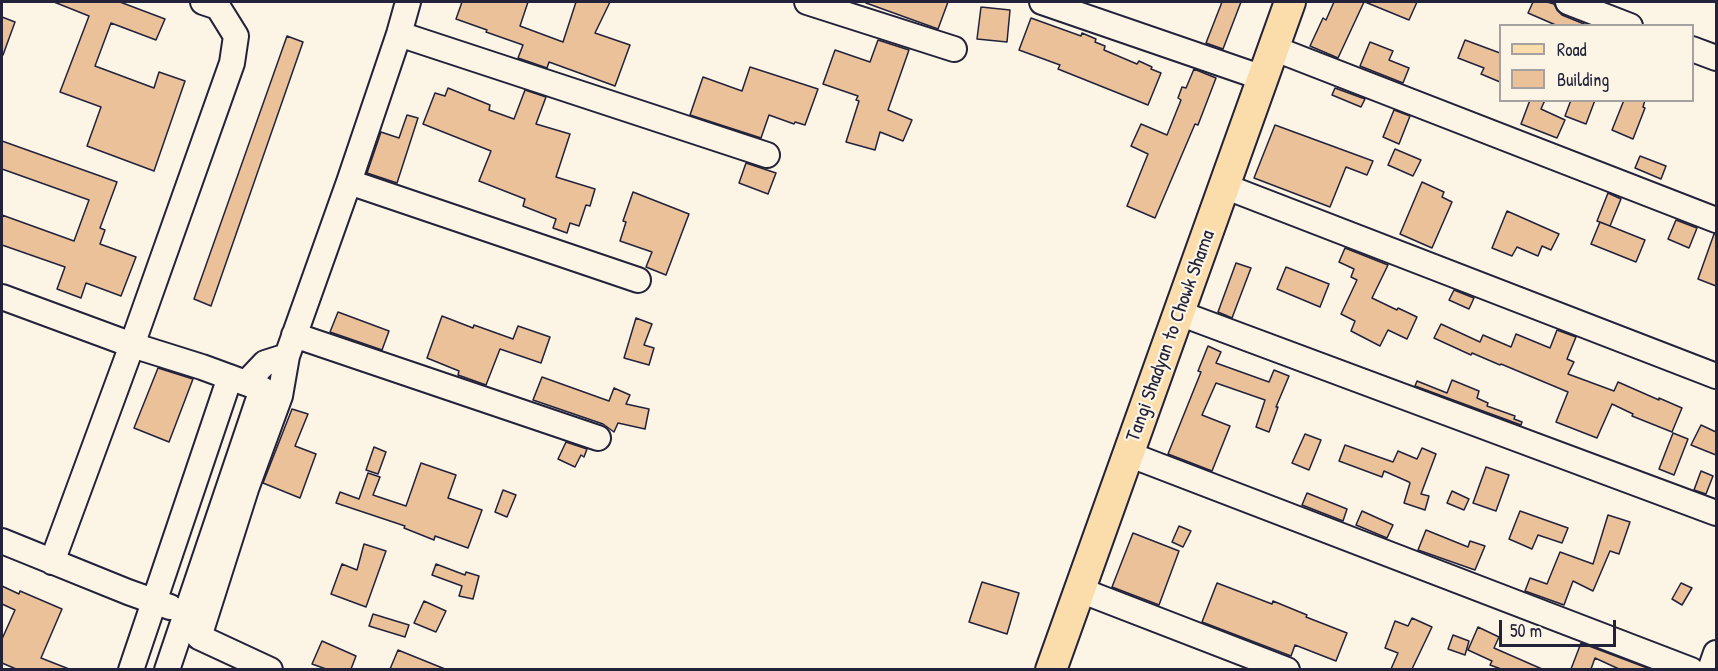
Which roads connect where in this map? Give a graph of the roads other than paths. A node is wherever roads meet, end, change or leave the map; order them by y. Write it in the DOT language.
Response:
graph roads {
  1 [pos="203,2"];
  2 [pos="408,2"];
  3 [pos="807,2"];
  4 [pos="1042,2"];
  5 [pos="1290,2"];
  6 [pos="1568,2"];
  7 [pos="1625,24"];
  8 [pos="399,34"];
  9 [pos="1273,48"];
  10 [pos="954,50"];
  11 [pos="1694,50"];
  12 [pos="1716,58"];
  13 [pos="1263,78"];
  14 [pos="767,155"];
  15 [pos="349,182"];
  16 [pos="1224,186"];
  17 [pos="1716,220"];
  18 [pos="638,280"];
  19 [pos="2,297"];
  20 [pos="1179,313"];
  21 [pos="132,345"];
  22 [pos="291,345"];
  23 [pos="1716,376"];
  24 [pos="238,380"];
  25 [pos="598,438"];
  26 [pos="1128,454"];
  27 [pos="1716,513"];
  28 [pos="2,541"];
  29 [pos="52,562"];
  30 [pos="1080,591"];
  31 [pos="154,602"];
  32 [pos="186,613"];
  33 [pos="1716,653"];
  34 [pos="131,669"];
  35 [pos="167,669"];
  36 [pos="270,669"];
  37 [pos="1052,669"];
  38 [pos="1287,669"];
  39 [pos="1691,669"];
  40 [pos="1710,669"];
  1 -- 21 [label="street"];
  2 -- 8 [label="street"];
  3 -- 10 [label="street"];
  4 -- 13 [label="street"];
  5 -- 9 [label="main road, Tangi Shadyan to Chowk Shama"];
  6 -- 7 [label="street"];
  8 -- 14 [label="street"];
  8 -- 15 [label="street"];
  9 -- 13 [label="main road, Tangi Shadyan to Chowk Shama"];
  9 -- 17 [label="street"];
  11 -- 12 [label="street"];
  13 -- 16 [label="main road, Tangi Shadyan to Chowk Shama"];
  15 -- 18 [label="street"];
  15 -- 22 [label="street"];
  16 -- 20 [label="main road, Tangi Shadyan to Chowk Shama"];
  16 -- 23 [label="street"];
  19 -- 21 [label="street"];
  20 -- 26 [label="main road, Tangi Shadyan to Chowk Shama"];
  20 -- 27 [label="street"];
  21 -- 24 [label="street"];
  21 -- 29 [label="street"];
  22 -- 24 [label="street"];
  22 -- 25 [label="street"];
  22 -- 36 [label="street"];
  24 -- 31 [label="street"];
  24 -- 32 [label="street"];
  26 -- 30 [label="main road, Tangi Shadyan to Chowk Shama"];
  26 -- 39 [label="street"];
  28 -- 29 [label="street"];
  29 -- 31 [label="street"];
  30 -- 37 [label="main road, Tangi Shadyan to Chowk Shama"];
  30 -- 38 [label="street"];
  31 -- 32 [label="street"];
  31 -- 34 [label="street"];
  32 -- 35 [label="street"];
  33 -- 40 [label="street"];
}
